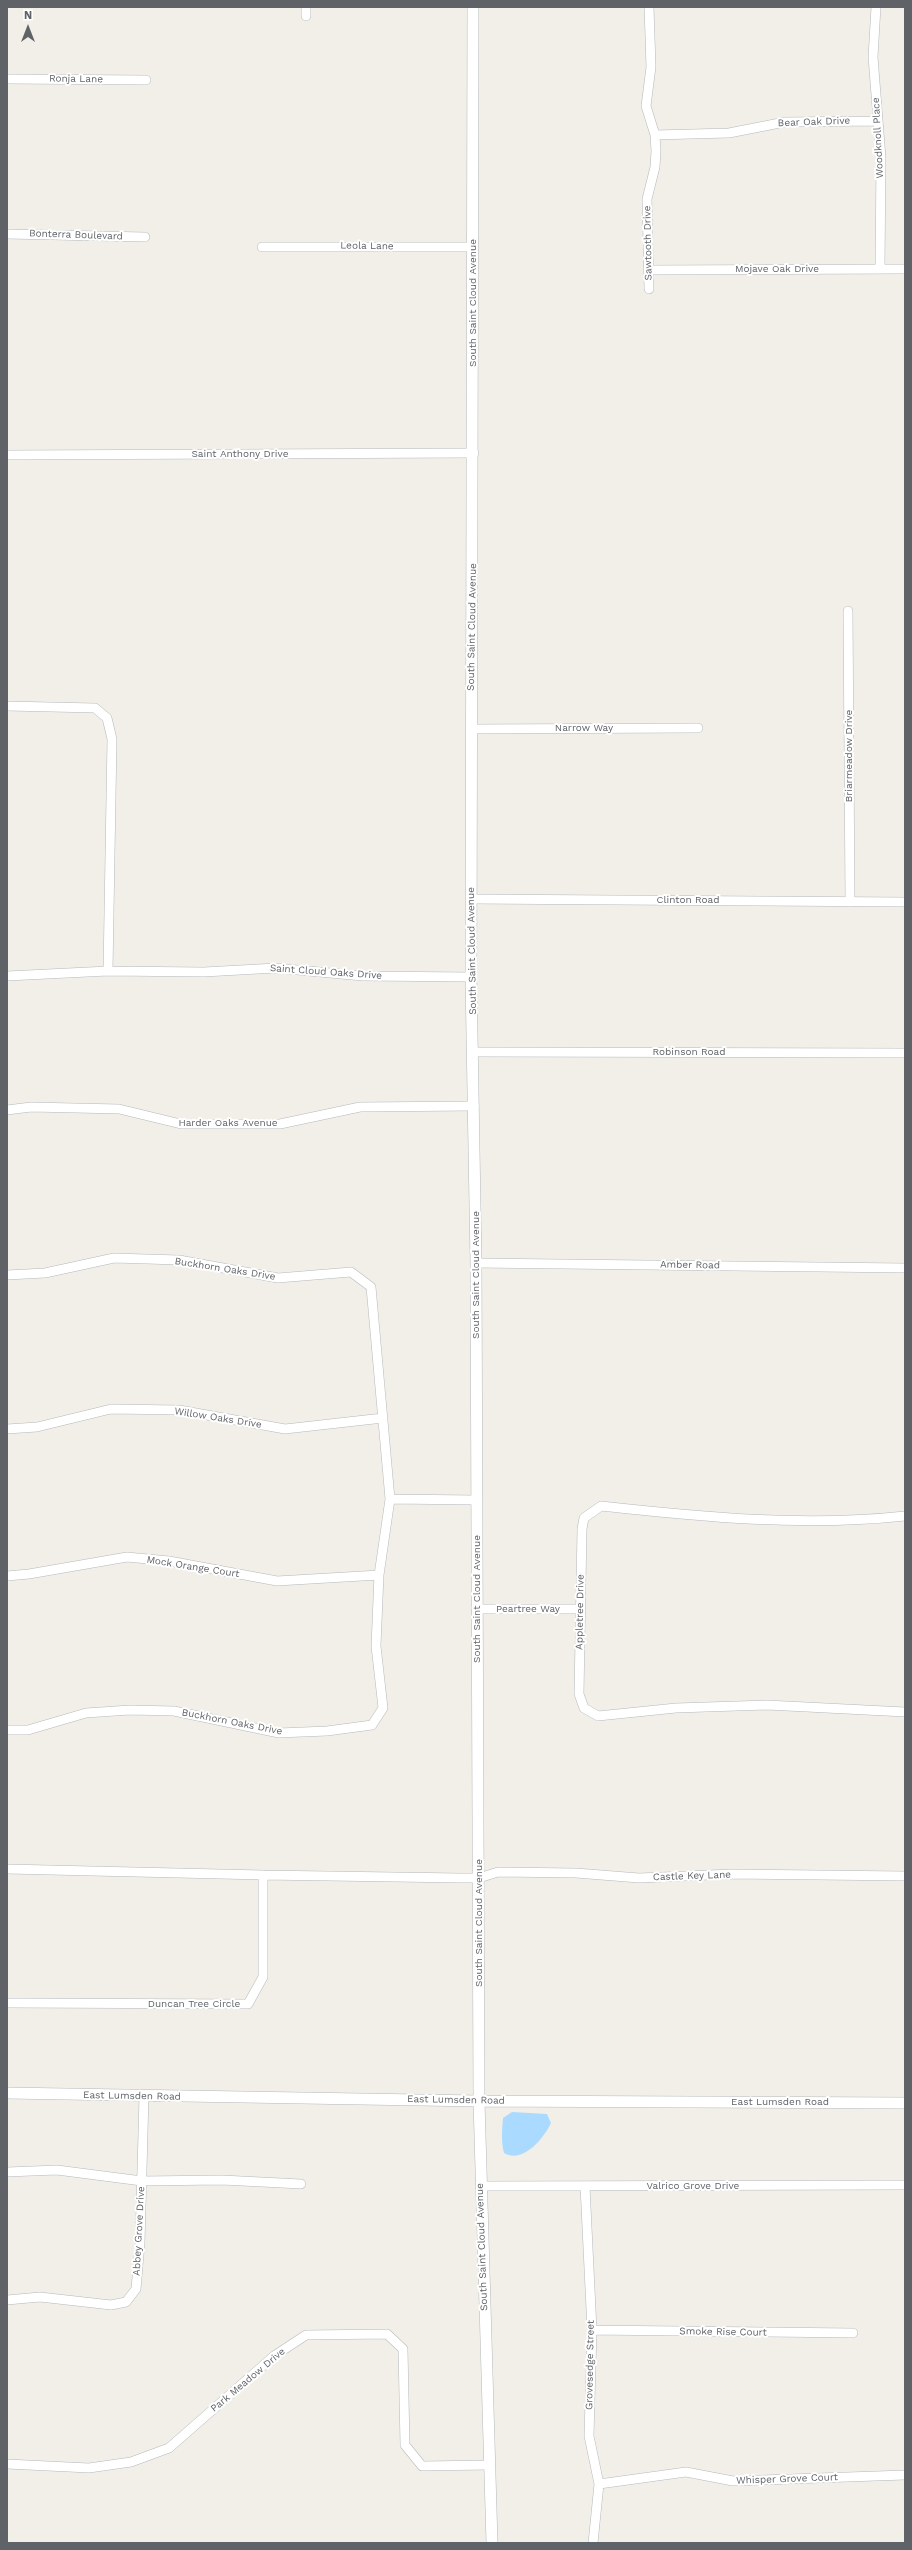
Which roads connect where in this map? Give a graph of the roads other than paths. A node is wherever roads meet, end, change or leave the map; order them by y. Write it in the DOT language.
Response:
graph roads {
  1 [pos="473,7"];
  2 [pos="649,7"];
  3 [pos="876,7"];
  4 [pos="7,79"];
  5 [pos="146,80"];
  6 [pos="878,121"];
  7 [pos="655,135"];
  8 [pos="7,234"];
  9 [pos="144,237"];
  10 [pos="262,247"];
  11 [pos="473,247"];
  12 [pos="880,269"];
  13 [pos="905,269"];
  14 [pos="649,270"];
  15 [pos="649,289"];
  16 [pos="474,453"];
  17 [pos="7,455"];
  18 [pos="848,611"];
  19 [pos="7,706"];
  20 [pos="698,728"];
  21 [pos="471,729"];
  22 [pos="471,899"];
  23 [pos="850,902"];
  24 [pos="905,902"];
  25 [pos="108,971"];
  26 [pos="7,976"];
  27 [pos="471,977"];
  28 [pos="474,1052"];
  29 [pos="905,1053"];
  30 [pos="474,1106"];
  31 [pos="7,1110"];
  32 [pos="476,1263"];
  33 [pos="905,1268"];
  34 [pos="7,1275"];
  35 [pos="383,1418"];
  36 [pos="7,1429"];
  37 [pos="390,1499"];
  38 [pos="476,1500"];
  39 [pos="905,1516"];
  40 [pos="379,1575"];
  41 [pos="7,1576"];
  42 [pos="477,1609"];
  43 [pos="579,1609"];
  44 [pos="905,1712"];
  45 [pos="7,1730"];
  46 [pos="7,1869"];
  47 [pos="263,1875"];
  48 [pos="905,1876"];
  49 [pos="479,1878"];
  50 [pos="7,2003"];
  51 [pos="7,2093"];
  52 [pos="144,2096"];
  53 [pos="479,2101"];
  54 [pos="905,2103"];
  55 [pos="7,2172"];
  56 [pos="142,2181"];
  57 [pos="301,2184"];
  58 [pos="905,2185"];
  59 [pos="480,2186"];
  60 [pos="585,2186"];
  61 [pos="7,2300"];
  62 [pos="592,2330"];
  63 [pos="853,2333"];
  64 [pos="7,2464"];
  65 [pos="489,2465"];
  66 [pos="905,2475"];
  67 [pos="599,2484"];
  68 [pos="492,2543"];
  69 [pos="593,2543"];
  1 -- 11 [label="street, South Saint Cloud Avenue"];
  2 -- 7 [label="street, Sawtooth Drive"];
  3 -- 6 [label="street, Woodknoll Place"];
  4 -- 5 [label="street, Ronja Lane"];
  6 -- 7 [label="street, Bear Oak Drive"];
  6 -- 12 [label="street, Woodknoll Place"];
  7 -- 14 [label="street, Sawtooth Drive"];
  8 -- 9 [label="street, Bonterra Boulevard"];
  10 -- 11 [label="street, Leola Lane"];
  11 -- 16 [label="street, South Saint Cloud Avenue"];
  12 -- 13 [label="street, Mojave Oak Drive"];
  12 -- 14 [label="street, Mojave Oak Drive"];
  14 -- 15 [label="street, Sawtooth Drive"];
  16 -- 17 [label="street, Saint Anthony Drive"];
  16 -- 21 [label="street, South Saint Cloud Avenue"];
  18 -- 23 [label="street, Briarmeadow Drive"];
  19 -- 25 [label="street"];
  20 -- 21 [label="street, Narrow Way"];
  21 -- 22 [label="street, South Saint Cloud Avenue"];
  22 -- 23 [label="street, Clinton Road"];
  22 -- 27 [label="street, South Saint Cloud Avenue"];
  23 -- 24 [label="street, Clinton Road"];
  25 -- 26 [label="street, Saint Cloud Oaks Drive"];
  25 -- 27 [label="street, Saint Cloud Oaks Drive"];
  27 -- 28 [label="street, South Saint Cloud Avenue"];
  28 -- 29 [label="street, Robinson Road"];
  28 -- 30 [label="street, South Saint Cloud Avenue"];
  30 -- 31 [label="street, Harder Oaks Avenue"];
  30 -- 32 [label="street, South Saint Cloud Avenue"];
  32 -- 33 [label="street, Amber Road"];
  32 -- 38 [label="street, South Saint Cloud Avenue"];
  34 -- 35 [label="street, Buckhorn Oaks Drive"];
  35 -- 36 [label="street, Willow Oaks Drive"];
  35 -- 37 [label="street, Buckhorn Oaks Drive"];
  37 -- 38 [label="street"];
  37 -- 40 [label="street, Buckhorn Oaks Drive"];
  38 -- 42 [label="street, South Saint Cloud Avenue"];
  39 -- 43 [label="street, Appletree Drive"];
  40 -- 41 [label="street, Mock Orange Court"];
  40 -- 45 [label="street, Buckhorn Oaks Drive"];
  42 -- 43 [label="street, Peartree Way"];
  42 -- 49 [label="street, South Saint Cloud Avenue"];
  43 -- 44 [label="street, Appletree Drive"];
  46 -- 47 [label="street"];
  47 -- 49 [label="street"];
  47 -- 50 [label="street, Duncan Tree Circle"];
  48 -- 49 [label="street, Castle Key Lane"];
  49 -- 53 [label="street, South Saint Cloud Avenue"];
  51 -- 52 [label="street, East Lumsden Road"];
  52 -- 53 [label="street, East Lumsden Road"];
  52 -- 56 [label="street, Abbey Grove Drive"];
  53 -- 54 [label="street, East Lumsden Road"];
  53 -- 59 [label="street, South Saint Cloud Avenue"];
  55 -- 56 [label="street, Abbey Grove Drive"];
  56 -- 57 [label="street, Abbey Grove Drive"];
  56 -- 61 [label="street, Abbey Grove Drive"];
  58 -- 60 [label="street, Valrico Grove Drive"];
  59 -- 60 [label="street, Valrico Grove Drive"];
  59 -- 65 [label="street, South Saint Cloud Avenue"];
  60 -- 62 [label="street, Grovesedge Street"];
  62 -- 63 [label="street, Smoke Rise Court"];
  62 -- 67 [label="street, Grovesedge Street"];
  64 -- 65 [label="street, Park Meadow Drive"];
  65 -- 68 [label="street, South Saint Cloud Avenue"];
  66 -- 67 [label="street, Whisper Grove Court"];
  67 -- 69 [label="street, Grovesedge Street"];
}
